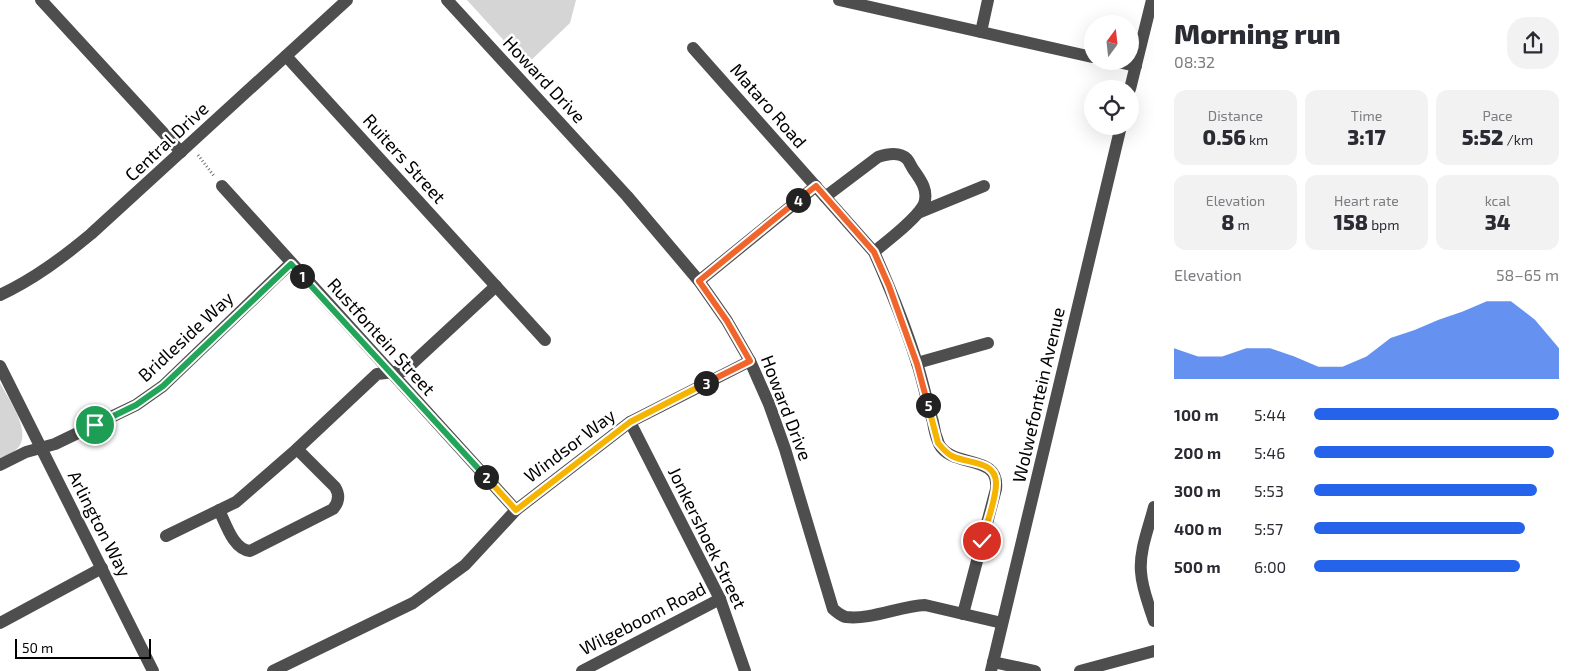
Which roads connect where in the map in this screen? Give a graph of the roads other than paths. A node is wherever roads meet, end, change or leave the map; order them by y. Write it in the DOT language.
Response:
graph roads {
  1 [pos="42,0"];
  2 [pos="347,0"];
  3 [pos="447,0"];
  4 [pos="839,0"];
  5 [pos="988,0"];
  6 [pos="1152,0"];
  7 [pos="982,32"];
  8 [pos="693,48"];
  9 [pos="1084,54"];
  10 [pos="1139,54"];
  11 [pos="286,56"];
  12 [pos="1119,135"];
  13 [pos="181,152"];
  14 [pos="222,186"];
  15 [pos="816,186"];
  16 [pos="984,186"];
  17 [pos="825,197"];
  18 [pos="918,214"];
  19 [pos="874,252"];
  20 [pos="291,264"];
  21 [pos="699,281"];
  22 [pos="496,286"];
  23 [pos="0,295"];
  24 [pos="545,340"];
  25 [pos="988,343"];
  26 [pos="750,361"];
  27 [pos="917,364"];
  28 [pos="0,366"];
  29 [pos="391,372"];
  30 [pos="630,422"];
  31 [pos="41,448"];
  32 [pos="296,449"];
  33 [pos="0,465"];
  34 [pos="1154,507"];
  35 [pos="219,510"];
  36 [pos="516,510"];
  37 [pos="166,536"];
  38 [pos="102,568"];
  39 [pos="720,599"];
  40 [pos="964,614"];
  41 [pos="1154,621"];
  42 [pos="0,623"];
  43 [pos="1002,623"];
  44 [pos="1154,651"];
  45 [pos="992,666"];
  46 [pos="153,671"];
  47 [pos="273,671"];
  48 [pos="582,671"];
  49 [pos="745,671"];
  50 [pos="1035,671"];
  51 [pos="1080,671"];
  1 -- 13 [label="street"];
  2 -- 11 [label="street, Central Drive"];
  3 -- 21 [label="street, Howard Drive"];
  4 -- 7 [label="street"];
  5 -- 7 [label="street"];
  6 -- 10 [label="street"];
  7 -- 9 [label="street"];
  8 -- 15 [label="street, Mataro Road"];
  11 -- 13 [label="street, Central Drive"];
  11 -- 22 [label="street, Ruiters Street"];
  12 -- 43 [label="street, Wolwefontein Avenue"];
  13 -- 23 [label="street, Central Drive"];
  14 -- 20 [label="street, Rustfontein Street"];
  15 -- 17 [label="street, Mataro Road"];
  15 -- 21 [label="street"];
  16 -- 18 [label="street"];
  17 -- 18 [label="street"];
  17 -- 19 [label="street, Mataro Road"];
  18 -- 19 [label="street"];
  19 -- 27 [label="street, Mataro Road"];
  20 -- 29 [label="street, Rustfontein Street"];
  20 -- 31 [label="street, Bridleside Way"];
  21 -- 26 [label="street, Howard Drive"];
  22 -- 24 [label="street, Ruiters Street"];
  22 -- 29 [label="street"];
  25 -- 27 [label="street"];
  26 -- 30 [label="street, Windsor Way"];
  26 -- 40 [label="street, Howard Drive"];
  27 -- 40 [label="street, Mataro Road"];
  28 -- 31 [label="street, Arlington Way"];
  29 -- 32 [label="street"];
  29 -- 36 [label="street, Rustfontein Street"];
  30 -- 36 [label="street, Windsor Way"];
  30 -- 39 [label="street, Jonkershoek Street"];
  31 -- 33 [label="street, Bridleside Way"];
  31 -- 38 [label="street, Arlington Way"];
  32 -- 35 [label="street"];
  32 -- 35 [label="street"];
  34 -- 41 [label="street"];
  35 -- 37 [label="street"];
  36 -- 47 [label="street, Windsor Way"];
  38 -- 42 [label="street"];
  38 -- 46 [label="street, Arlington Way"];
  39 -- 48 [label="street, Wilgeboom Road"];
  39 -- 49 [label="street, Jonkershoek Street"];
  40 -- 43 [label="street, Howard Drive"];
  43 -- 45 [label="street, Wolwefontein Avenue"];
  44 -- 51 [label="street"];
  45 -- 50 [label="street"];
}
